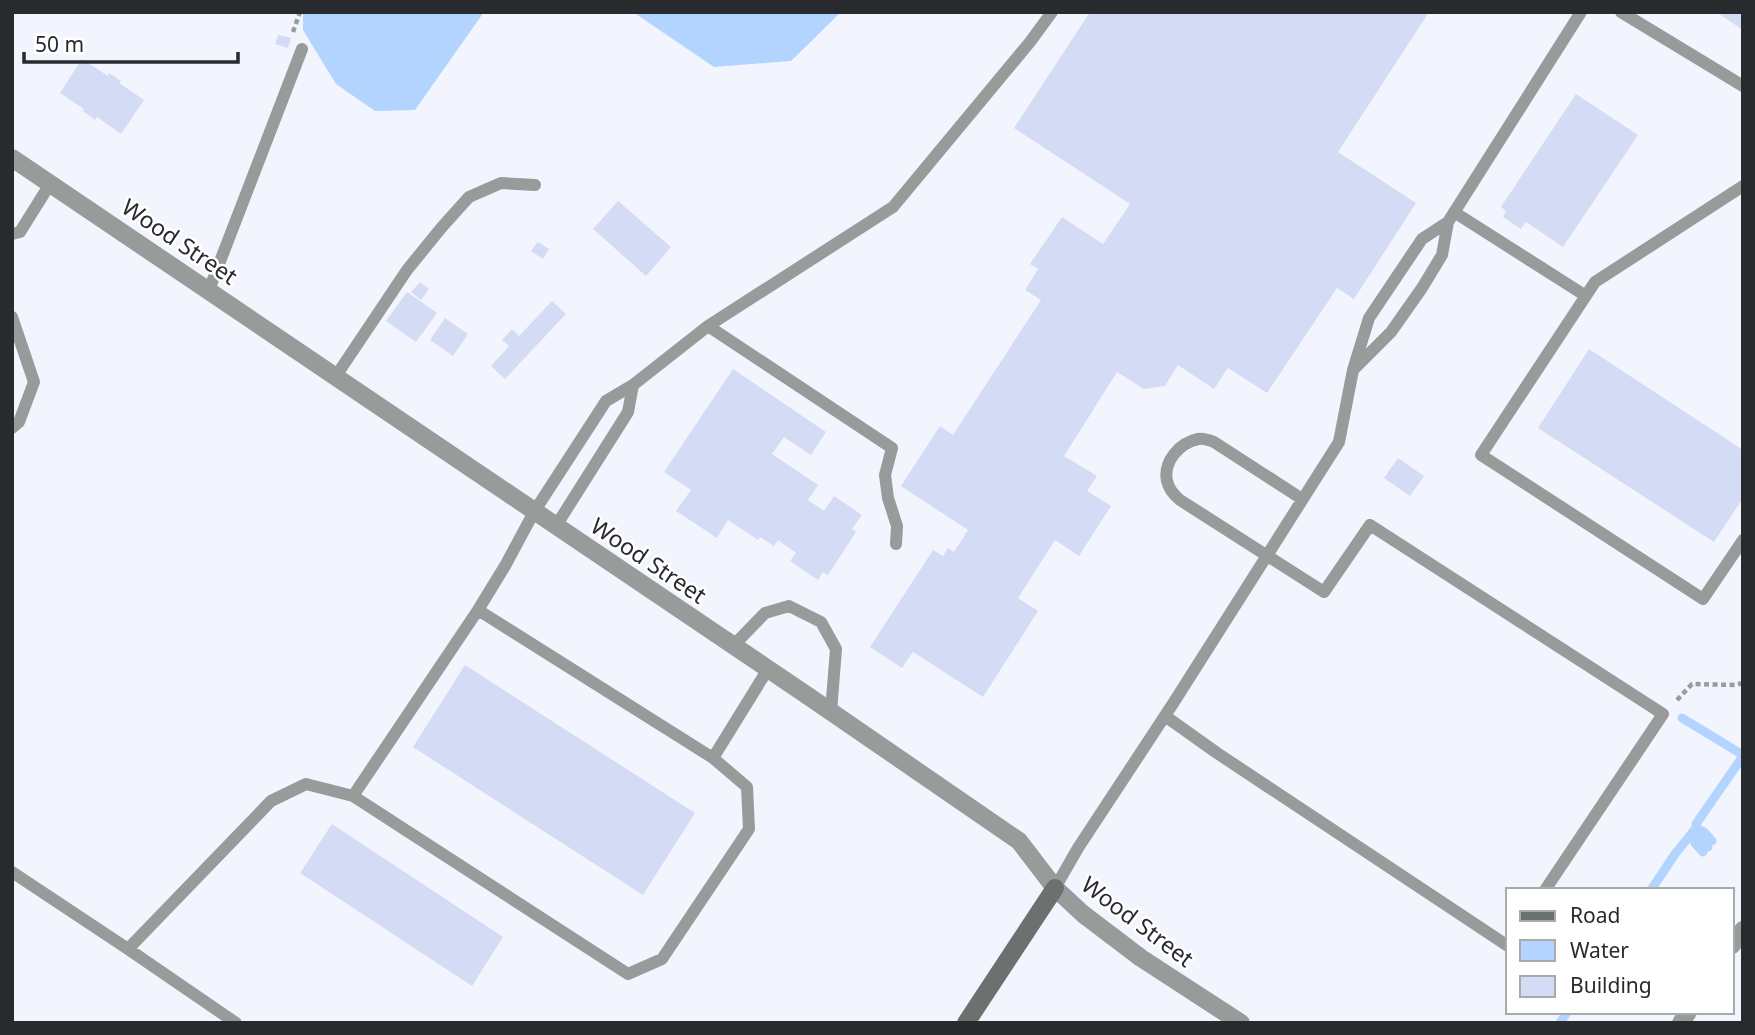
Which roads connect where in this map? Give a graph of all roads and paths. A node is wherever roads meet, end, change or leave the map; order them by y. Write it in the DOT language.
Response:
graph roads {
  1 [pos="1052,12"];
  2 [pos="1581,12"];
  3 [pos="1622,12"];
  4 [pos="302,49"];
  5 [pos="1743,86"];
  6 [pos="12,158"];
  7 [pos="50,184"];
  8 [pos="534,185"];
  9 [pos="1743,186"];
  10 [pos="1451,217"];
  11 [pos="12,234"];
  12 [pos="209,290"];
  13 [pos="1586,296"];
  14 [pos="12,317"];
  15 [pos="708,326"];
  16 [pos="1353,370"];
  17 [pos="336,376"];
  18 [pos="633,385"];
  19 [pos="12,428"];
  20 [pos="1302,499"];
  21 [pos="534,512"];
  22 [pos="556,526"];
  23 [pos="1743,540"];
  24 [pos="896,544"];
  25 [pos="1266,555"];
  26 [pos="478,610"];
  27 [pos="733,646"];
  28 [pos="768,669"];
  29 [pos="1743,683"];
  30 [pos="831,712"];
  31 [pos="1662,714"];
  32 [pos="1164,716"];
  33 [pos="713,758"];
  34 [pos="353,796"];
  35 [pos="12,872"];
  36 [pos="1055,888"];
  37 [pos="1546,888"];
  38 [pos="1506,945"];
  39 [pos="128,948"];
  40 [pos="236,1023"];
  41 [pos="965,1023"];
  42 [pos="1241,1023"];
  1 -- 15 [label="lane"];
  2 -- 10 [label="lane"];
  3 -- 5 [label="lane"];
  4 -- 12 [label="lane"];
  6 -- 7 [label="street, Wood Street"];
  7 -- 11 [label="lane"];
  7 -- 12 [label="street, Wood Street"];
  8 -- 17 [label="lane"];
  9 -- 13 [label="lane"];
  10 -- 13 [label="lane"];
  10 -- 16 [label="lane"];
  10 -- 16 [label="lane"];
  12 -- 17 [label="street, Wood Street"];
  13 -- 23 [label="lane"];
  14 -- 19 [label="lane"];
  15 -- 18 [label="lane"];
  15 -- 24 [label="lane"];
  16 -- 20 [label="lane"];
  17 -- 21 [label="street, Wood Street"];
  18 -- 21 [label="lane"];
  18 -- 22 [label="lane"];
  20 -- 25 [label="lane"];
  20 -- 25 [label="lane"];
  21 -- 22 [label="street, Wood Street"];
  21 -- 26 [label="lane"];
  22 -- 27 [label="street, Wood Street"];
  25 -- 31 [label="lane"];
  25 -- 32 [label="lane"];
  26 -- 33 [label="lane"];
  26 -- 34 [label="lane"];
  27 -- 28 [label="street, Wood Street"];
  27 -- 30 [label="lane"];
  28 -- 30 [label="street, Wood Street"];
  28 -- 33 [label="lane"];
  29 -- 31 [label="path"];
  30 -- 36 [label="street, Wood Street"];
  31 -- 37 [label="lane"];
  32 -- 36 [label="lane"];
  32 -- 38 [label="lane"];
  33 -- 34 [label="lane"];
  34 -- 39 [label="lane"];
  35 -- 39 [label="lane"];
  36 -- 41 [label="street"];
  36 -- 42 [label="street, Wood Street"];
  39 -- 40 [label="lane"];
}
